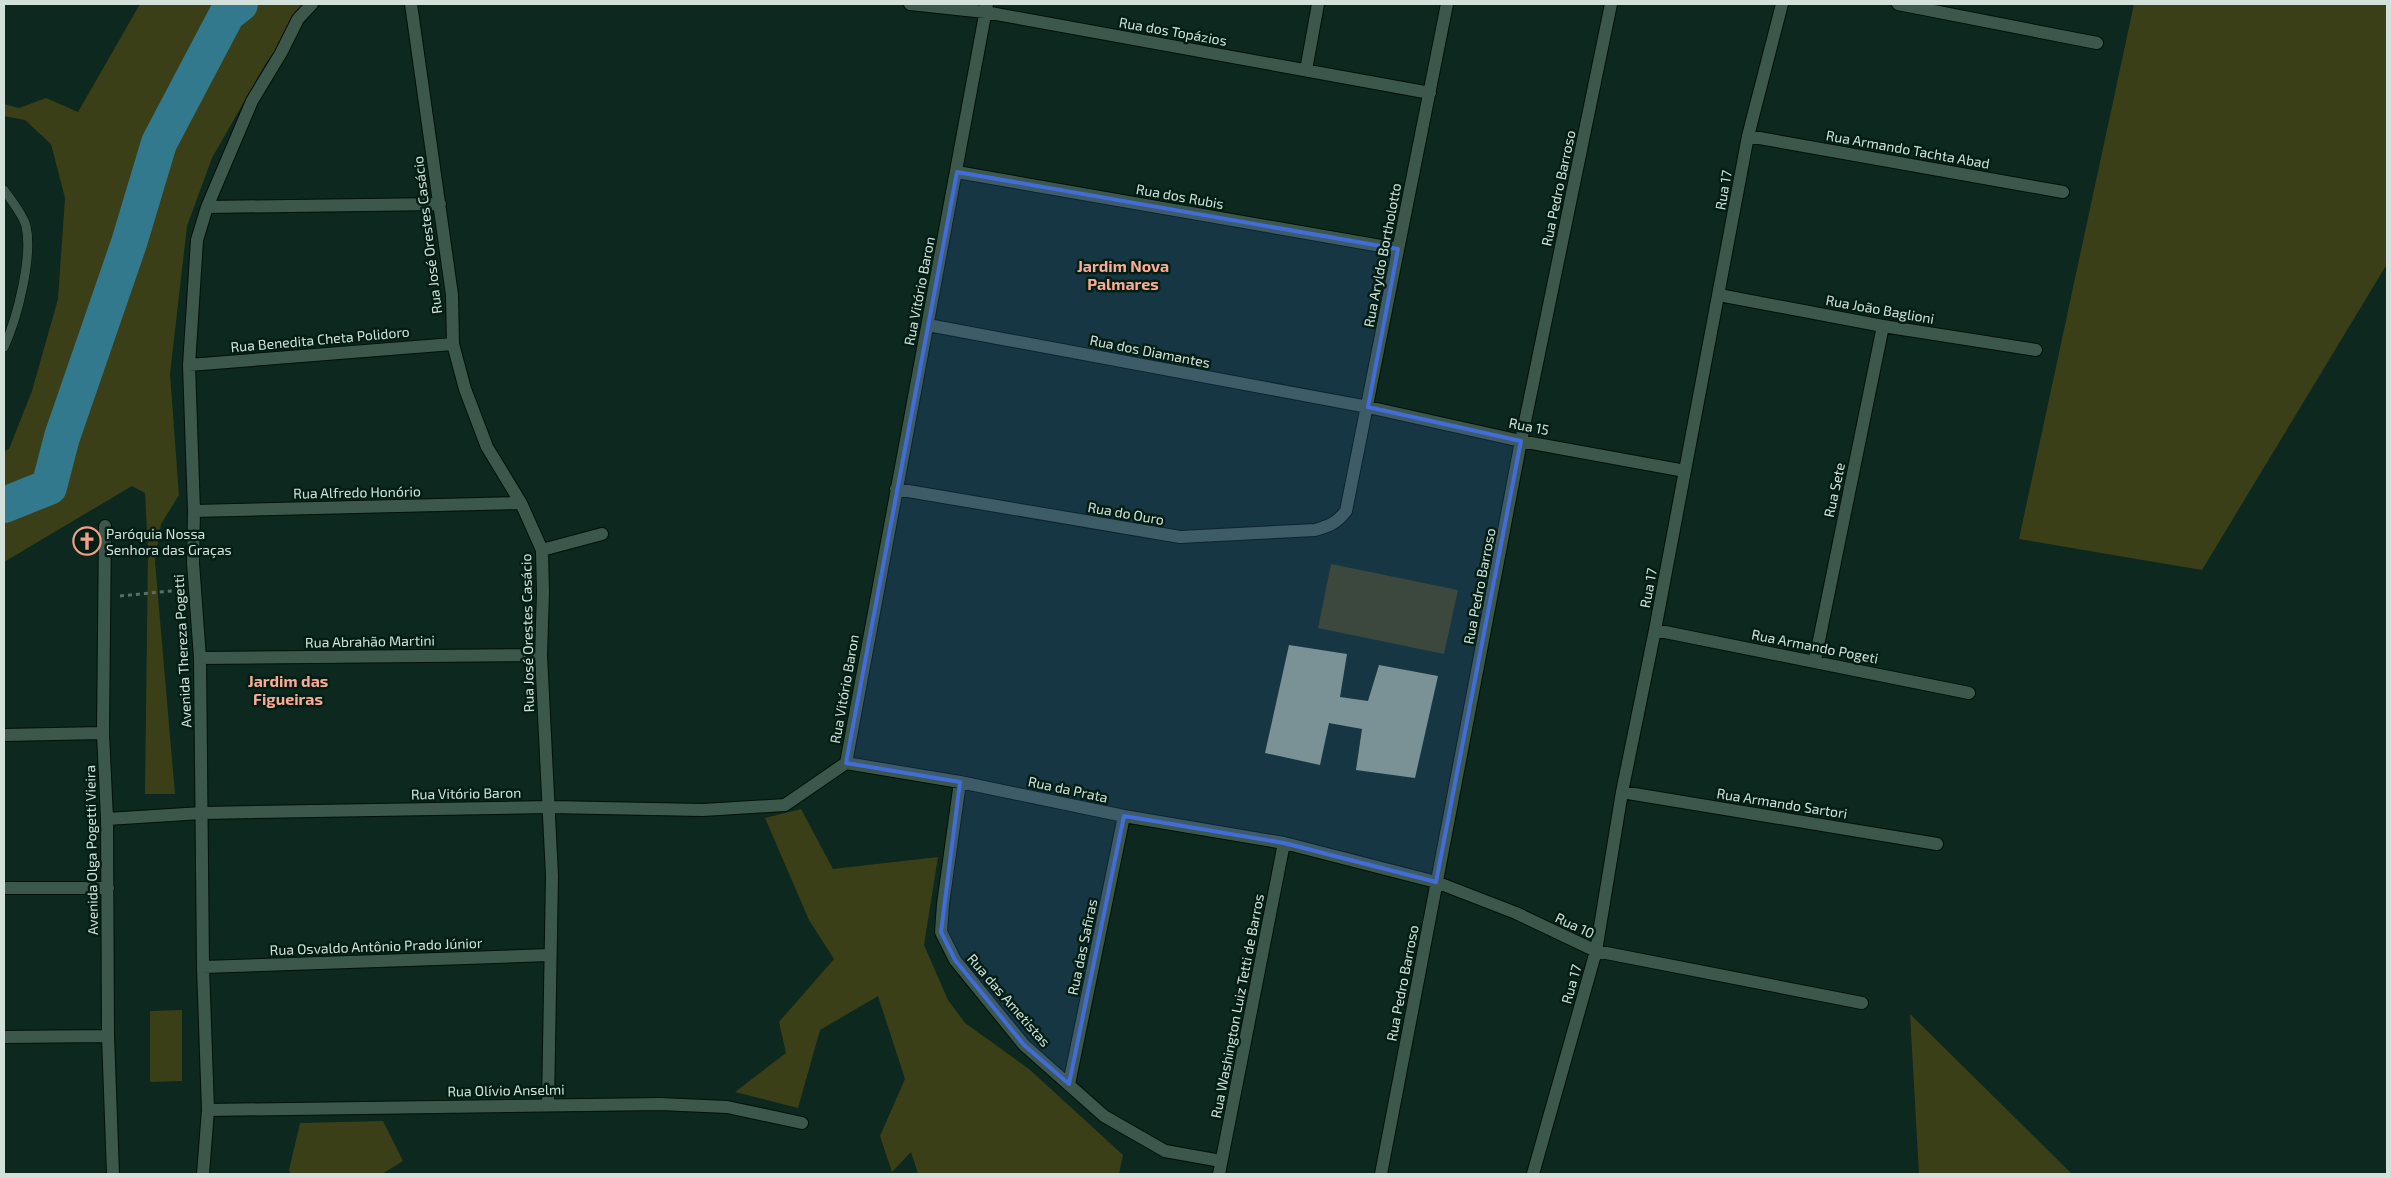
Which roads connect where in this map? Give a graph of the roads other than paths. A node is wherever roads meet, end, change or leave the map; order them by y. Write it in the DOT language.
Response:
graph roads {
  1 [pos="312,4"];
  2 [pos="410,4"];
  3 [pos="910,4"];
  4 [pos="1318,4"];
  5 [pos="1447,4"];
  6 [pos="1611,4"];
  7 [pos="1782,4"];
  8 [pos="1898,4"];
  9 [pos="986,8"];
  10 [pos="2097,43"];
  11 [pos="1306,70"];
  12 [pos="1430,93"];
  13 [pos="1748,136"];
  14 [pos="957,172"];
  15 [pos="4,190"];
  16 [pos="2063,192"];
  17 [pos="440,204"];
  18 [pos="207,206"];
  19 [pos="1398,249"];
  20 [pos="1719,295"];
  21 [pos="928,325"];
  22 [pos="1883,326"];
  23 [pos="453,344"];
  24 [pos="4,347"];
  25 [pos="2036,350"];
  26 [pos="189,365"];
  27 [pos="1368,407"];
  28 [pos="1521,440"];
  29 [pos="1685,471"];
  30 [pos="896,489"];
  31 [pos="521,503"];
  32 [pos="194,511"];
  33 [pos="1346,511"];
  34 [pos="105,526"];
  35 [pos="602,534"];
  36 [pos="542,550"];
  37 [pos="1655,630"];
  38 [pos="541,655"];
  39 [pos="200,658"];
  40 [pos="1815,660"];
  41 [pos="1969,693"];
  42 [pos="103,733"];
  43 [pos="4,735"];
  44 [pos="846,763"];
  45 [pos="960,782"];
  46 [pos="1622,792"];
  47 [pos="549,807"];
  48 [pos="202,813"];
  49 [pos="1124,816"];
  50 [pos="107,819"];
  51 [pos="1284,843"];
  52 [pos="1937,844"];
  53 [pos="1436,882"];
  54 [pos="4,888"];
  55 [pos="108,888"];
  56 [pos="1596,951"];
  57 [pos="550,955"];
  58 [pos="203,967"];
  59 [pos="1862,1003"];
  60 [pos="108,1036"];
  61 [pos="4,1038"];
  62 [pos="1069,1084"];
  63 [pos="548,1104"];
  64 [pos="208,1110"];
  65 [pos="802,1123"];
  66 [pos="1221,1161"];
  67 [pos="113,1174"];
  68 [pos="202,1174"];
  69 [pos="1219,1174"];
  70 [pos="1381,1174"];
  71 [pos="1533,1174"];
  1 -- 18 [label="street, Avenida Thereza Pogetti"];
  2 -- 17 [label="street, Rua José Orestes Casácio"];
  3 -- 9 [label="street, Rua dos Topázios"];
  4 -- 11 [label="street"];
  5 -- 12 [label="street, Rua Aryldo Bortholotto"];
  6 -- 28 [label="street, Rua Pedro Barroso"];
  7 -- 13 [label="street, Rua 17"];
  8 -- 10 [label="street"];
  9 -- 11 [label="street, Rua dos Topázios"];
  9 -- 14 [label="street, Rua Vitório Baron"];
  11 -- 12 [label="street, Rua dos Topázios"];
  12 -- 19 [label="street, Rua Aryldo Bortholotto"];
  13 -- 16 [label="street, Rua Armando Tachta Abad"];
  13 -- 20 [label="street, Rua 17"];
  14 -- 19 [label="street, Rua dos Rubis"];
  14 -- 21 [label="street, Rua Vitório Baron"];
  15 -- 24 [label="lane"];
  17 -- 18 [label="street"];
  17 -- 23 [label="street, Rua José Orestes Casácio"];
  18 -- 26 [label="street, Avenida Thereza Pogetti"];
  19 -- 27 [label="street, Rua Aryldo Bortholotto"];
  20 -- 22 [label="street, Rua João Baglioni"];
  20 -- 29 [label="street, Rua 17"];
  21 -- 27 [label="street, Rua dos Diamantes"];
  21 -- 30 [label="street, Rua Vitório Baron"];
  22 -- 25 [label="street, Rua João Baglioni"];
  22 -- 40 [label="street, Rua Sete"];
  23 -- 26 [label="street, Rua Benedita Cheta Polidoro"];
  23 -- 31 [label="street, Rua José Orestes Casácio"];
  26 -- 32 [label="street, Avenida Thereza Pogetti"];
  27 -- 28 [label="street, Rua 15"];
  27 -- 33 [label="street, Rua Aryldo Bortholotto"];
  28 -- 29 [label="street, Rua 15"];
  28 -- 53 [label="street, Rua Pedro Barroso"];
  29 -- 37 [label="street, Rua 17"];
  30 -- 33 [label="street, Rua do Ouro"];
  30 -- 44 [label="street, Rua Vitório Baron"];
  31 -- 32 [label="street, Rua Alfredo Honório"];
  31 -- 36 [label="street, Rua José Orestes Casácio"];
  32 -- 39 [label="street, Avenida Thereza Pogetti"];
  34 -- 42 [label="street, Avenida Olga Pogetti Vieira"];
  35 -- 36 [label="street"];
  36 -- 38 [label="street, Rua José Orestes Casácio"];
  37 -- 40 [label="street, Rua Armando Pogeti"];
  37 -- 46 [label="street, Rua 17"];
  38 -- 39 [label="street, Rua Abrahão Martini"];
  38 -- 47 [label="street, Rua José Orestes Casácio"];
  39 -- 48 [label="street, Avenida Thereza Pogetti"];
  40 -- 41 [label="street, Rua Armando Pogeti"];
  42 -- 43 [label="street"];
  42 -- 50 [label="street, Avenida Olga Pogetti Vieira"];
  44 -- 45 [label="street, Rua da Prata"];
  44 -- 47 [label="street, Rua Vitório Baron"];
  45 -- 49 [label="street, Rua da Prata"];
  45 -- 62 [label="street, Rua das Ametistas"];
  46 -- 52 [label="street, Rua Armando Sartori"];
  46 -- 56 [label="street, Rua 17"];
  47 -- 48 [label="street, Rua Vitório Baron"];
  47 -- 57 [label="street, Rua José Orestes Casácio"];
  48 -- 50 [label="street, Rua Vitório Baron"];
  48 -- 58 [label="street, Avenida Thereza Pogetti"];
  49 -- 51 [label="street, Rua da Prata"];
  49 -- 62 [label="street, Rua das Safiras"];
  50 -- 55 [label="street, Avenida Olga Pogetti Vieira"];
  51 -- 53 [label="street, Rua 10"];
  51 -- 66 [label="street, Rua Washington Luiz Tetti de Barros"];
  53 -- 56 [label="street, Rua 10"];
  53 -- 70 [label="street, Rua Pedro Barroso"];
  54 -- 55 [label="street"];
  55 -- 60 [label="street, Avenida Olga Pogetti Vieira"];
  56 -- 59 [label="street, Rua 10"];
  56 -- 71 [label="street, Rua 17"];
  57 -- 58 [label="street, Rua Osvaldo Antônio Prado Júnior"];
  57 -- 63 [label="street, Rua José Orestes Casácio"];
  58 -- 64 [label="street, Avenida Thereza Pogetti"];
  60 -- 61 [label="street"];
  60 -- 67 [label="street, Avenida Olga Pogetti Vieira"];
  62 -- 66 [label="street, Rua das Ametistas"];
  63 -- 64 [label="street, Rua Olívio Anselmi"];
  63 -- 65 [label="street, Rua Olívio Anselmi"];
  64 -- 68 [label="street, Avenida Thereza Pogetti"];
  66 -- 69 [label="street, Rua Washington Luiz Tetti de Barros"];
}
